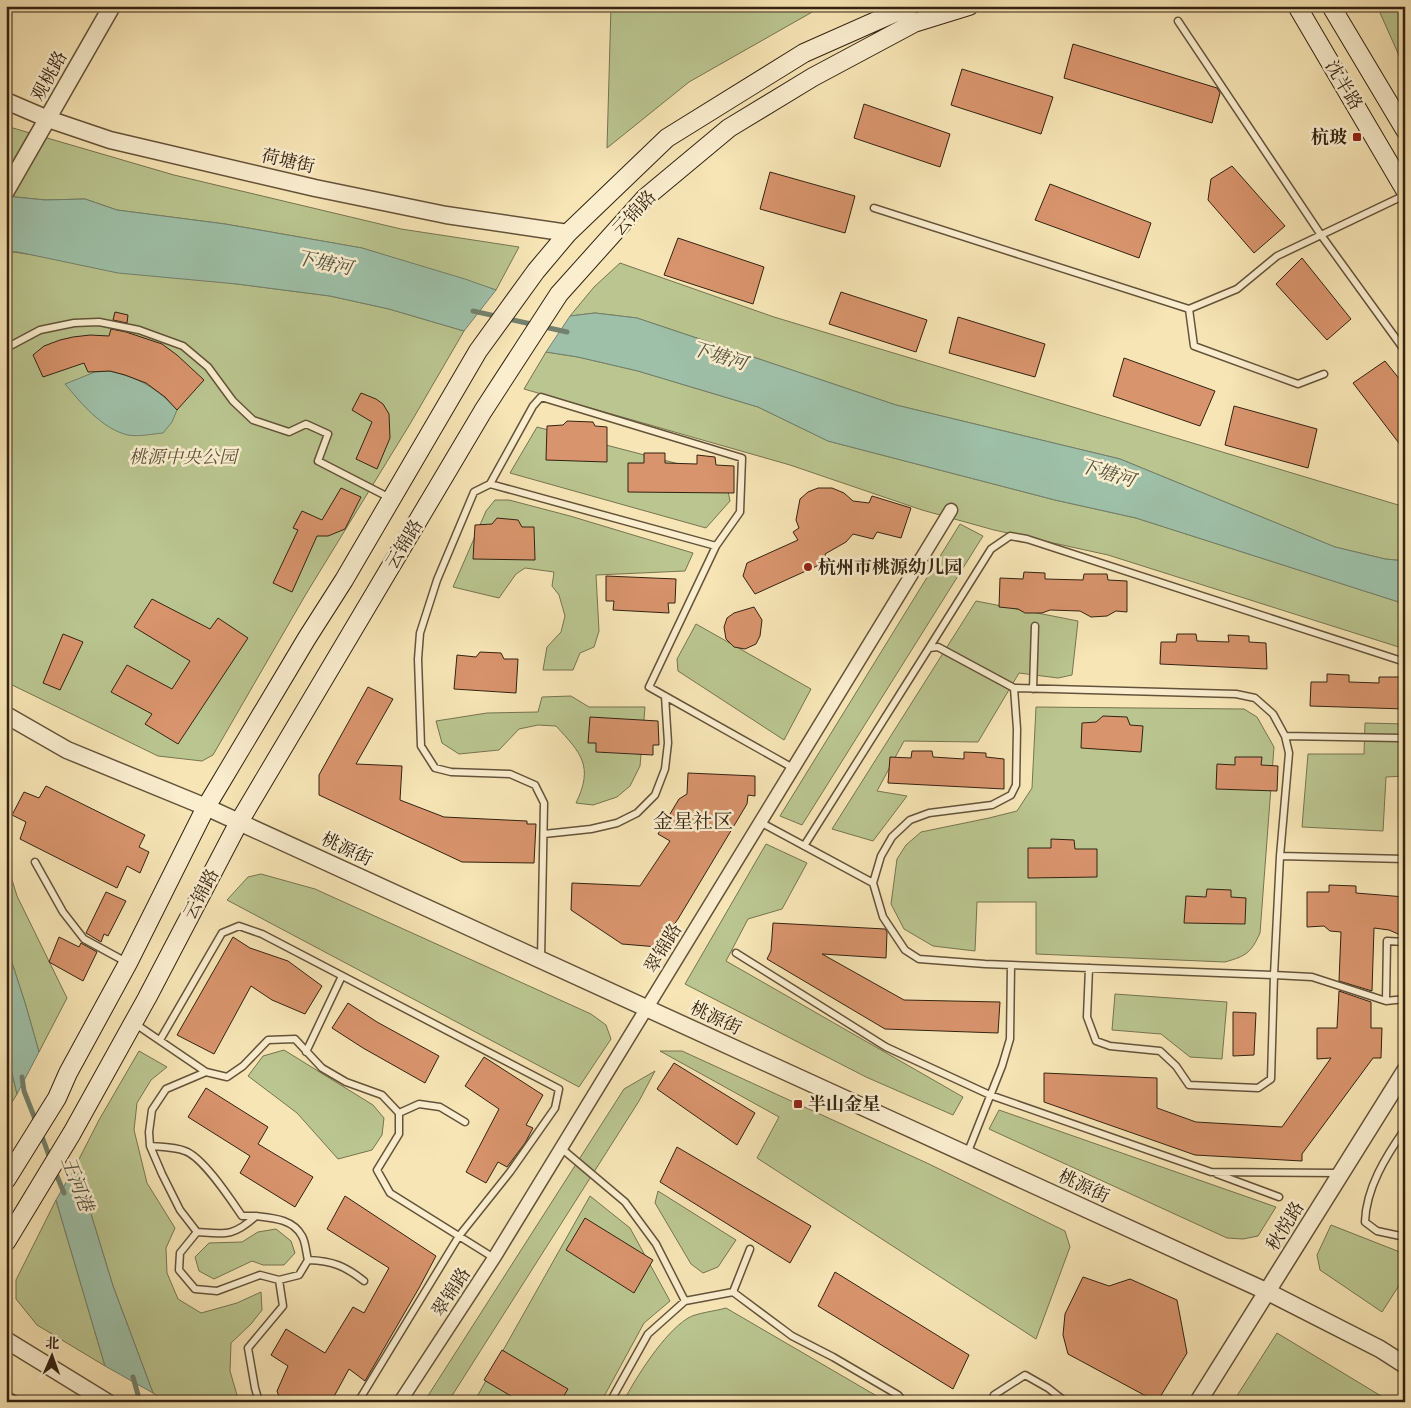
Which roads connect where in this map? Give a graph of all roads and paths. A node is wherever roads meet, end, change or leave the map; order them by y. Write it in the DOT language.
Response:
graph roads {
  1 [pos="112,6"];
  2 [pos="910,6"];
  3 [pos="969,6"];
  4 [pos="1297,6"];
  5 [pos="1331,6"];
  6 [pos="1178,21"];
  7 [pos="6,101"];
  8 [pos="48,119"];
  9 [pos="1405,130"];
  10 [pos="1405,190"];
  11 [pos="6,191"];
  12 [pos="1405,195"];
  13 [pos="874,208"];
  14 [pos="568,233"];
  15 [pos="1321,236"];
  16 [pos="1188,309"];
  17 [pos="1405,351"];
  18 [pos="6,352"];
  19 [pos="1324,374"];
  20 [pos="490,484"];
  21 [pos="392,498"];
  22 [pos="951,510"];
  23 [pos="716,546"];
  24 [pos="1035,626"];
  25 [pos="929,648"];
  26 [pos="1405,662"];
  27 [pos="1014,688"];
  28 [pos="1032,688"];
  29 [pos="665,696"];
  30 [pos="6,715"];
  31 [pos="1285,736"];
  32 [pos="1400,738"];
  33 [pos="793,768"];
  34 [pos="206,807"];
  35 [pos="239,822"];
  36 [pos="760,822"];
  37 [pos="544,834"];
  38 [pos="804,846"];
  39 [pos="1280,856"];
  40 [pos="1405,858"];
  41 [pos="35,862"];
  42 [pos="873,883"];
  43 [pos="1405,942"];
  44 [pos="736,953"];
  45 [pos="541,960"];
  46 [pos="128,963"];
  47 [pos="1011,965"];
  48 [pos="1089,968"];
  49 [pos="1274,975"];
  50 [pos="342,976"];
  51 [pos="1404,999"];
  52 [pos="1386,1001"];
  53 [pos="647,1008"];
  54 [pos="133,1022"];
  55 [pos="160,1040"];
  56 [pos="306,1052"];
  57 [pos="1405,1070"];
  58 [pos="206,1072"];
  59 [pos="990,1095"];
  60 [pos="400,1113"];
  61 [pos="465,1122"];
  62 [pos="1405,1129"];
  63 [pos="150,1146"];
  64 [pos="561,1148"];
  65 [pos="966,1154"];
  66 [pos="1211,1172"];
  67 [pos="1342,1173"];
  68 [pos="6,1180"];
  69 [pos="1279,1197"];
  70 [pos="256,1216"];
  71 [pos="197,1232"];
  72 [pos="459,1236"];
  73 [pos="1405,1237"];
  74 [pos="6,1242"];
  75 [pos="750,1249"];
  76 [pos="494,1258"];
  77 [pos="308,1260"];
  78 [pos="279,1280"];
  79 [pos="364,1281"];
  80 [pos="733,1292"];
  81 [pos="1268,1292"];
  82 [pos="685,1301"];
  83 [pos="6,1340"];
  84 [pos="1405,1364"];
  85 [pos="7,1402"];
  86 [pos="19,1402"];
  87 [pos="107,1402"];
  88 [pos="259,1402"];
  89 [pos="358,1402"];
  90 [pos="400,1402"];
  91 [pos="610,1402"];
  92 [pos="904,1402"];
  93 [pos="990,1402"];
  94 [pos="1066,1402"];
  95 [pos="1198,1402"];
  1 -- 8 [label="street, 观桃路"];
  2 -- 14 [label="main road, 云锦路"];
  3 -- 35 [label="main road, 云锦路"];
  4 -- 10 [label="main road, 沈半路"];
  5 -- 9 [label="main road, 沈半路"];
  6 -- 15 [label="lane"];
  7 -- 8 [label="street, 荷塘街"];
  8 -- 11 [label="street, 观桃路"];
  8 -- 14 [label="street, 荷塘街"];
  12 -- 15 [label="lane"];
  13 -- 16 [label="lane"];
  14 -- 21 [label="main road, 云锦路"];
  15 -- 16 [label="lane"];
  15 -- 17 [label="lane"];
  16 -- 19 [label="lane"];
  18 -- 21 [label="lane"];
  20 -- 23 [label="lane"];
  20 -- 23 [label="lane"];
  20 -- 37 [label="lane"];
  21 -- 34 [label="main road, 云锦路"];
  22 -- 33 [label="street, 翠锦路"];
  23 -- 29 [label="lane"];
  24 -- 28 [label="lane"];
  25 -- 26 [label="lane"];
  25 -- 27 [label="lane"];
  25 -- 38 [label="lane"];
  27 -- 28 [label="lane"];
  27 -- 42 [label="lane"];
  28 -- 31 [label="lane"];
  29 -- 33 [label="lane"];
  29 -- 37 [label="lane"];
  30 -- 34 [label="street, 桃源街"];
  31 -- 32 [label="lane"];
  31 -- 39 [label="lane"];
  33 -- 36 [label="street, 翠锦路"];
  34 -- 35 [label="street, 桃源街"];
  34 -- 46 [label="main road, 云锦路"];
  35 -- 45 [label="street, 桃源街"];
  35 -- 54 [label="main road, 云锦路"];
  36 -- 38 [label="lane"];
  36 -- 53 [label="street, 翠锦路"];
  37 -- 45 [label="lane"];
  38 -- 42 [label="lane"];
  39 -- 40 [label="lane"];
  39 -- 49 [label="lane"];
  41 -- 46 [label="lane"];
  42 -- 47 [label="lane"];
  43 -- 52 [label="lane"];
  44 -- 59 [label="lane"];
  45 -- 53 [label="street, 桃源街"];
  46 -- 68 [label="main road, 云锦路"];
  47 -- 48 [label="lane"];
  47 -- 59 [label="lane"];
  48 -- 49 [label="lane"];
  48 -- 49 [label="lane"];
  49 -- 52 [label="lane"];
  50 -- 55 [label="lane"];
  50 -- 56 [label="lane"];
  50 -- 72 [label="lane"];
  51 -- 52 [label="lane"];
  53 -- 64 [label="street, 翠锦路"];
  53 -- 65 [label="street, 桃源街"];
  54 -- 55 [label="lane"];
  54 -- 74 [label="main road, 云锦路"];
  55 -- 58 [label="lane"];
  56 -- 58 [label="lane"];
  56 -- 60 [label="lane"];
  57 -- 67 [label="street, 秋悦路"];
  58 -- 63 [label="lane"];
  59 -- 65 [label="lane"];
  59 -- 66 [label="lane"];
  60 -- 61 [label="lane"];
  60 -- 72 [label="lane"];
  62 -- 73 [label="lane"];
  63 -- 70 [label="lane"];
  63 -- 71 [label="lane"];
  64 -- 76 [label="street, 翠锦路"];
  64 -- 82 [label="lane"];
  65 -- 81 [label="street, 桃源街"];
  66 -- 67 [label="lane"];
  66 -- 69 [label="lane"];
  67 -- 81 [label="street, 秋悦路"];
  70 -- 71 [label="lane"];
  70 -- 77 [label="lane"];
  71 -- 78 [label="lane"];
  72 -- 76 [label="lane"];
  72 -- 89 [label="lane"];
  75 -- 80 [label="lane"];
  76 -- 90 [label="street, 翠锦路"];
  77 -- 78 [label="lane"];
  77 -- 79 [label="lane"];
  78 -- 88 [label="lane"];
  80 -- 82 [label="lane"];
  80 -- 92 [label="lane"];
  81 -- 84 [label="street, 桃源街"];
  81 -- 95 [label="street, 秋悦路"];
  82 -- 91 [label="lane"];
  83 -- 87 [label="street"];
  85 -- 86 [label="lane"];
  93 -- 94 [label="lane"];
}
